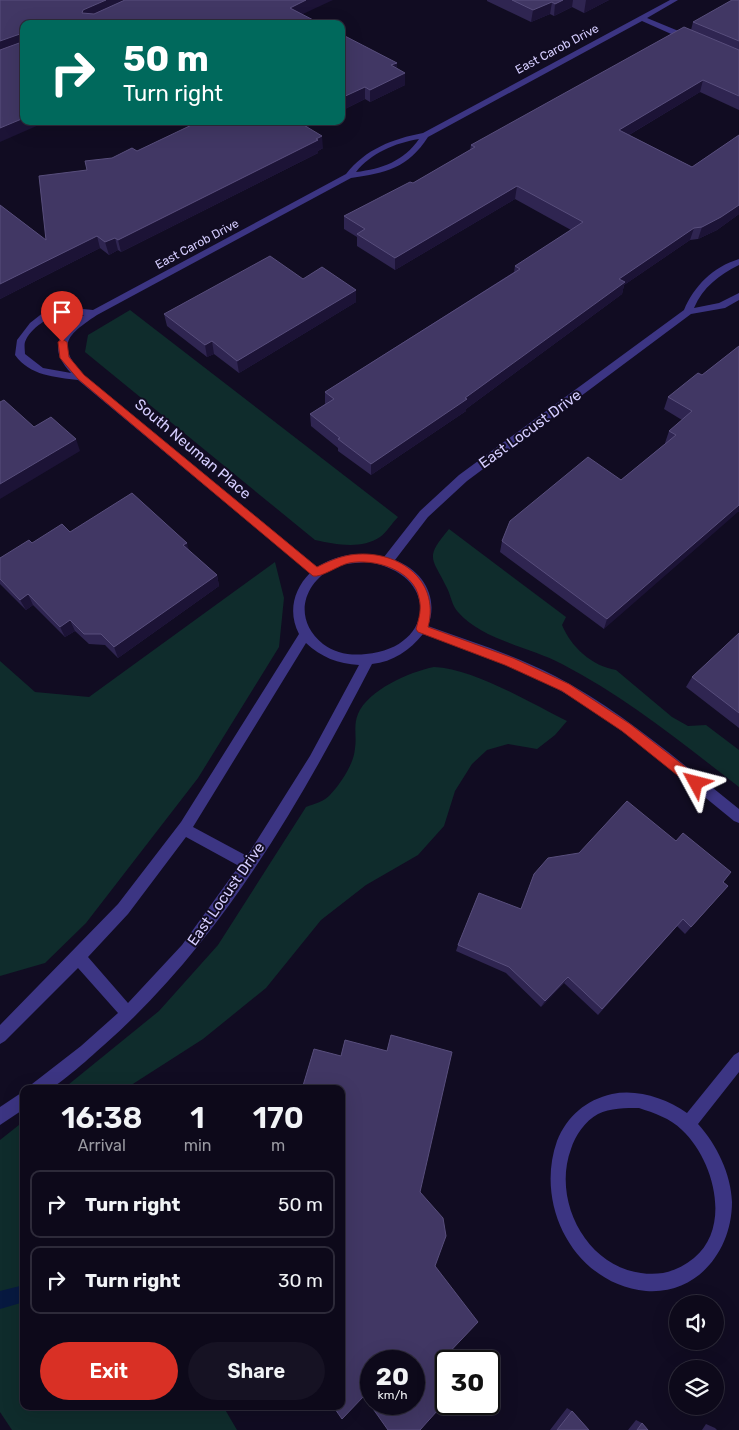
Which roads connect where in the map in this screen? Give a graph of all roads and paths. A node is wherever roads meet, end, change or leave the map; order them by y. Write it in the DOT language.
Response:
graph roads {
  1 [pos="675,0"];
  2 [pos="642,18"];
  3 [pos="696,41"];
  4 [pos="425,135"];
  5 [pos="349,176"];
  6 [pos="739,262"];
  7 [pos="739,296"];
  8 [pos="688,312"];
  9 [pos="94,313"];
  10 [pos="62,342"];
  11 [pos="81,377"];
  12 [pos="387,562"];
  13 [pos="317,573"];
  14 [pos="422,629"];
  15 [pos="305,635"];
  16 [pos="366,661"];
  17 [pos="739,816"];
  18 [pos="184,829"];
  19 [pos="249,864"];
  20 [pos="78,957"];
  21 [pos="128,1014"];
  22 [pos="0,1036"];
  23 [pos="739,1060"];
  24 [pos="42,1085"];
  25 [pos="20,1102"];
  26 [pos="0,1117"];
  27 [pos="688,1124"];
  1 -- 2 [label="street, East Carob Drive"];
  2 -- 3 [label="street"];
  2 -- 4 [label="street, East Carob Drive"];
  4 -- 5 [label="street, East Carob Drive"];
  4 -- 5 [label="street, East Carob Drive"];
  5 -- 9 [label="street, East Carob Drive"];
  6 -- 8 [label="street, East Locust Drive"];
  7 -- 8 [label="street, East Locust Drive"];
  8 -- 12 [label="street, East Locust Drive"];
  9 -- 10 [label="street, East Carob Drive"];
  9 -- 11 [label="street"];
  10 -- 11 [label="street, South Neuman Place"];
  11 -- 13 [label="street, South Neuman Place"];
  12 -- 13 [label="street"];
  12 -- 14 [label="street"];
  13 -- 15 [label="street"];
  14 -- 16 [label="street"];
  14 -- 17 [label="street"];
  15 -- 16 [label="street"];
  15 -- 18 [label="street"];
  16 -- 19 [label="street, East Locust Drive"];
  18 -- 19 [label="street"];
  18 -- 20 [label="street"];
  19 -- 21 [label="street, East Locust Drive"];
  20 -- 21 [label="street"];
  20 -- 22 [label="street"];
  21 -- 24 [label="street, East Locust Drive"];
  23 -- 27 [label="street"];
  25 -- 26 [label="street"];
  27 -- 27 [label="street"];
}
